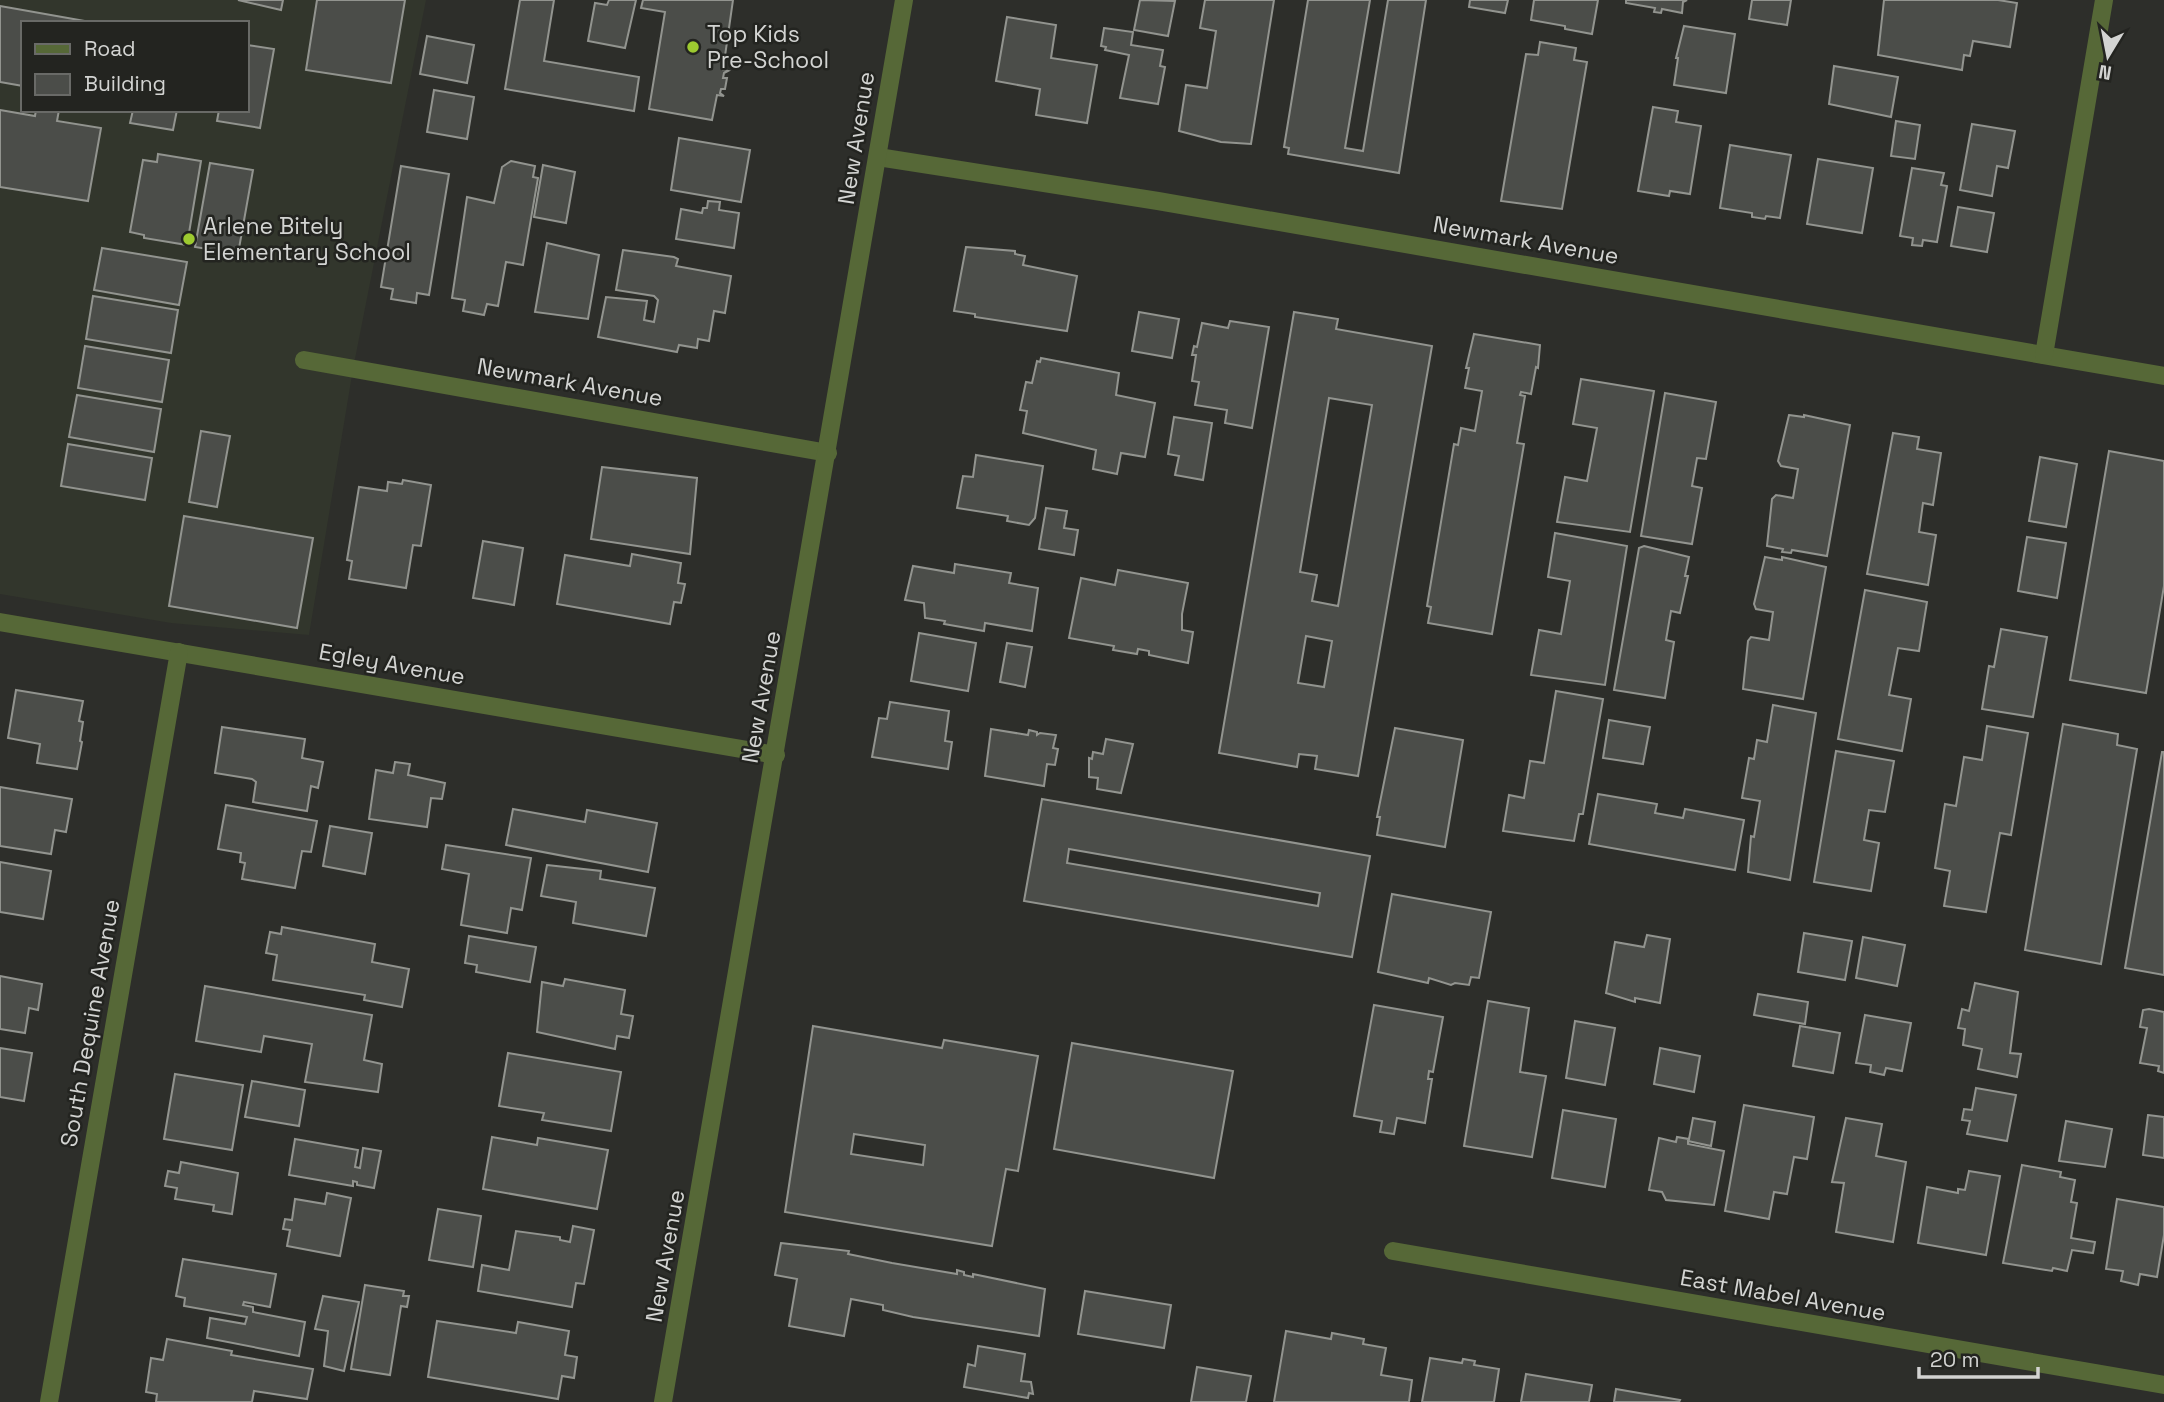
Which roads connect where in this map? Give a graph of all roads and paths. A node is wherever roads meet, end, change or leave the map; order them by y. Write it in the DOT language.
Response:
graph roads {
  1 [pos="904,0"];
  2 [pos="2104,0"];
  3 [pos="878,157"];
  4 [pos="2044,355"];
  5 [pos="304,360"];
  6 [pos="2164,376"];
  7 [pos="828,453"];
  8 [pos="0,622"];
  9 [pos="179,652"];
  10 [pos="776,755"];
  11 [pos="1393,1251"];
  12 [pos="2164,1385"];
  13 [pos="49,1402"];
  14 [pos="663,1402"];
  1 -- 3 [label="street, New Avenue"];
  2 -- 4 [label="street"];
  3 -- 4 [label="street, Newmark Avenue"];
  3 -- 7 [label="street, New Avenue"];
  4 -- 6 [label="street, Newmark Avenue"];
  5 -- 7 [label="street, Newmark Avenue"];
  7 -- 10 [label="street, New Avenue"];
  8 -- 9 [label="street, Egley Avenue"];
  9 -- 10 [label="street, Egley Avenue"];
  9 -- 13 [label="street, South Dequine Avenue"];
  10 -- 14 [label="street, New Avenue"];
  11 -- 12 [label="street, East Mabel Avenue"];
}
